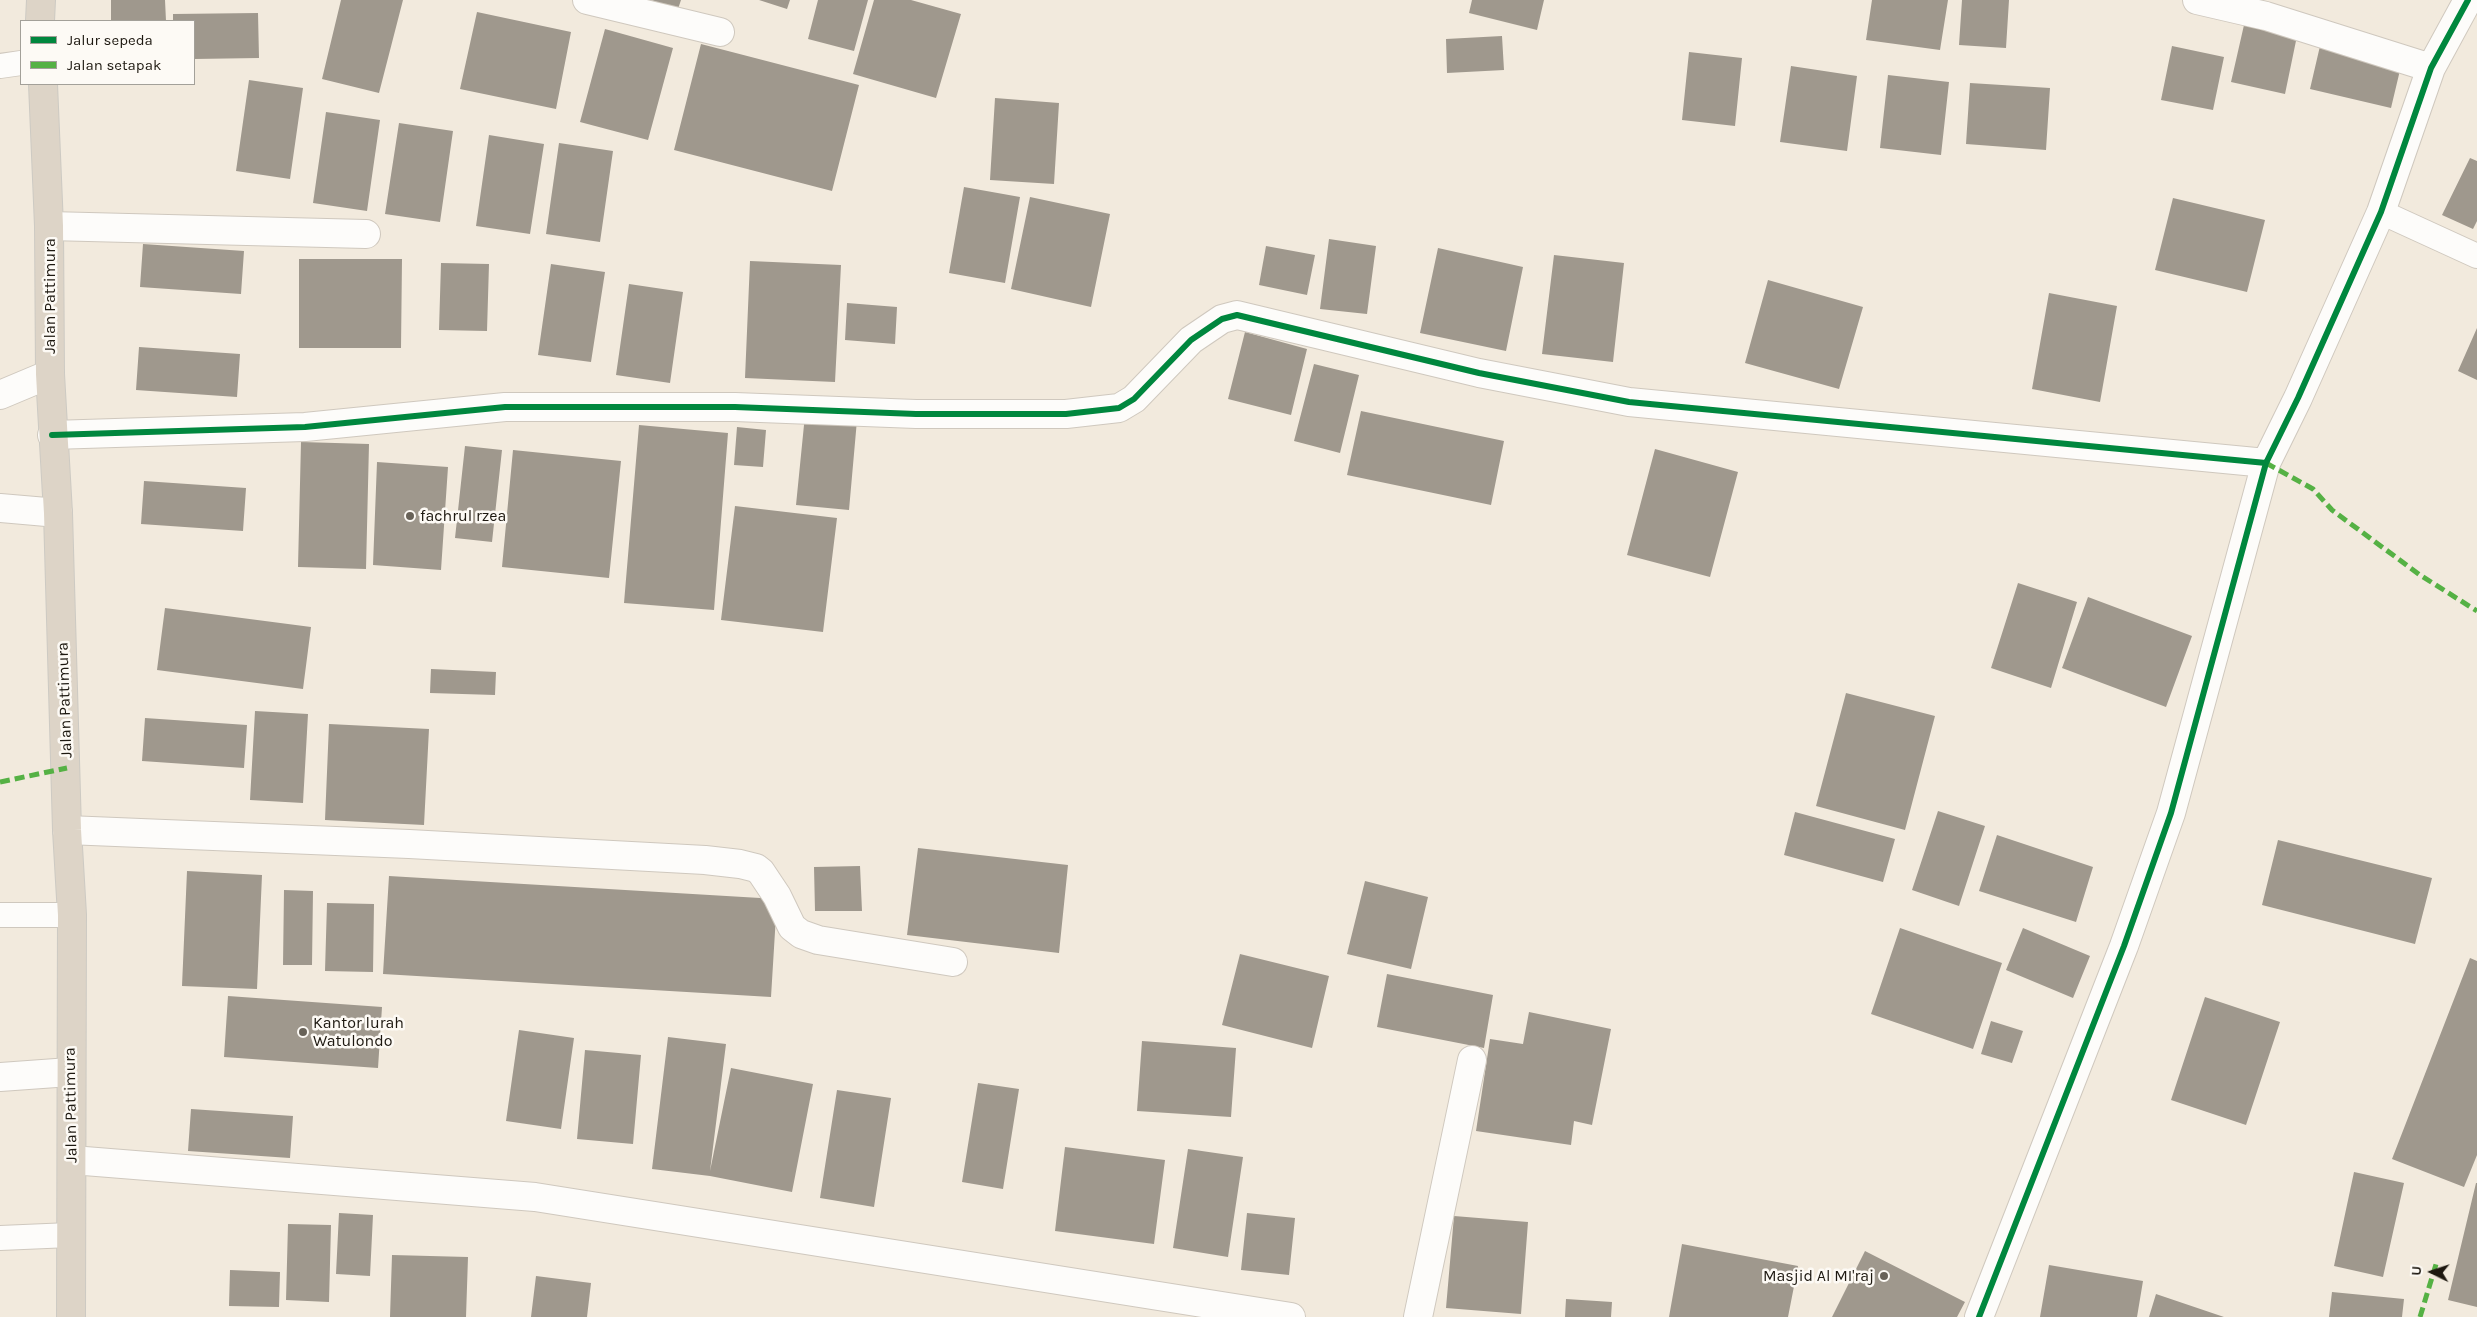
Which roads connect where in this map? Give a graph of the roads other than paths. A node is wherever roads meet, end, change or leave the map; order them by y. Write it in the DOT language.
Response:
graph roads {
  1 [pos="41,0"];
  2 [pos="587,0"];
  3 [pos="2197,0"];
  4 [pos="2468,0"];
  5 [pos="40,20"];
  6 [pos="720,32"];
  7 [pos="20,63"];
  8 [pos="0,66"];
  9 [pos="2432,68"];
  10 [pos="43,85"];
  11 [pos="2381,212"];
  12 [pos="49,226"];
  13 [pos="366,234"];
  14 [pos="2477,256"];
  15 [pos="50,374"];
  16 [pos="0,395"];
  17 [pos="52,435"];
  18 [pos="2266,463"];
  19 [pos="0,508"];
  20 [pos="58,513"];
  21 [pos="67,830"];
  22 [pos="0,915"];
  23 [pos="72,915"];
  24 [pos="953,962"];
  25 [pos="1472,1060"];
  26 [pos="70,1072"];
  27 [pos="0,1077"];
  28 [pos="72,1160"];
  29 [pos="70,1235"];
  30 [pos="0,1238"];
  31 [pos="70,1317"];
  32 [pos="1291,1317"];
  33 [pos="1418,1317"];
  34 [pos="1979,1317"];
  1 -- 5 [label="highway"];
  2 -- 6 [label="street"];
  3 -- 9 [label="street"];
  4 -- 9 [label="street"];
  7 -- 8 [label="lane"];
  9 -- 11 [label="street"];
  10 -- 12 [label="highway, Jalan Pattimura"];
  11 -- 14 [label="lane"];
  11 -- 18 [label="street"];
  12 -- 13 [label="street"];
  12 -- 15 [label="highway, Jalan Pattimura"];
  15 -- 16 [label="street"];
  15 -- 17 [label="highway, Jalan Pattimura"];
  17 -- 18 [label="street"];
  17 -- 20 [label="highway, Jalan Pattimura"];
  18 -- 34 [label="street"];
  19 -- 20 [label="street"];
  20 -- 21 [label="highway, Jalan Pattimura"];
  21 -- 23 [label="highway, Jalan Pattimura"];
  21 -- 24 [label="street"];
  22 -- 23 [label="lane"];
  23 -- 26 [label="highway, Jalan Pattimura"];
  25 -- 33 [label="street"];
  26 -- 27 [label="street"];
  26 -- 28 [label="highway, Jalan Pattimura"];
  28 -- 29 [label="highway, Jalan Pattimura"];
  28 -- 32 [label="street"];
  29 -- 30 [label="lane"];
  29 -- 31 [label="highway, Jalan Pattimura"];
}
